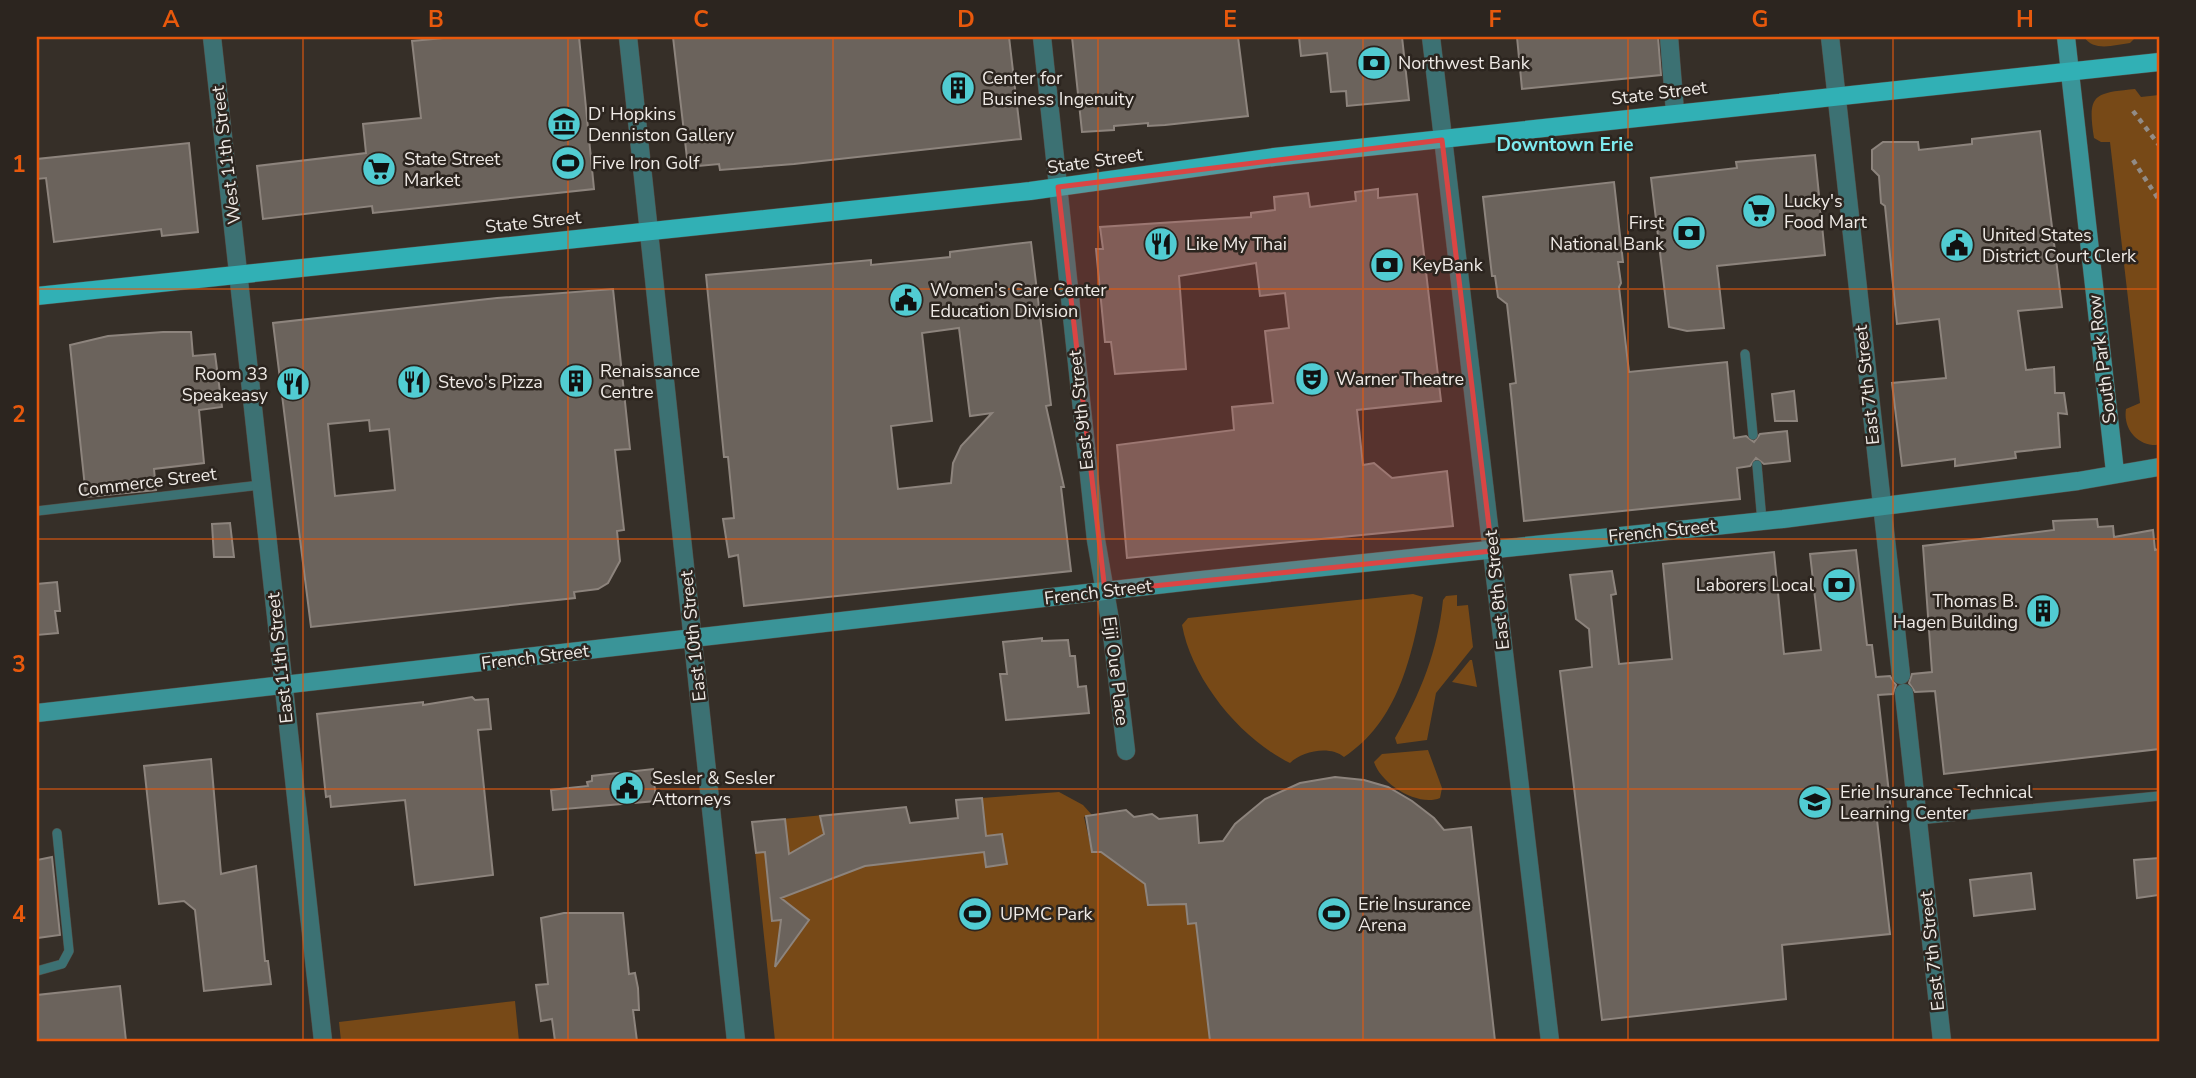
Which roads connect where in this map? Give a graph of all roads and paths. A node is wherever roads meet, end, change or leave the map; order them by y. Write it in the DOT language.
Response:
graph roads {
  1 [pos="212,37"];
  2 [pos="628,37"];
  3 [pos="1042,37"];
  4 [pos="1431,37"];
  5 [pos="1669,37"];
  6 [pos="1830,37"];
  7 [pos="2066,37"];
  8 [pos="2159,62"];
  9 [pos="2070,73"];
  10 [pos="1837,94"];
  11 [pos="2133,111"];
  12 [pos="1675,112"];
  13 [pos="1442,140"];
  14 [pos="2159,145"];
  15 [pos="2133,160"];
  16 [pos="1058,187"];
  17 [pos="2159,200"];
  18 [pos="648,231"];
  19 [pos="240,274"];
  20 [pos="37,296"];
  21 [pos="1745,354"];
  22 [pos="1753,435"];
  23 [pos="1757,465"];
  24 [pos="2159,467"];
  25 [pos="2115,472"];
  26 [pos="261,485"];
  27 [pos="1880,505"];
  28 [pos="37,511"];
  29 [pos="1762,521"];
  30 [pos="1492,551"];
  31 [pos="1105,591"];
  32 [pos="694,638"];
  33 [pos="1901,675"];
  34 [pos="284,686"];
  35 [pos="1904,693"];
  36 [pos="37,713"];
  37 [pos="1126,751"];
  38 [pos="2159,796"];
  39 [pos="1918,820"];
  40 [pos="57,833"];
  41 [pos="37,971"];
  42 [pos="323,1041"];
  43 [pos="736,1041"];
  44 [pos="1550,1041"];
  45 [pos="1942,1041"];
  1 -- 19 [label="street, West 11th Street"];
  2 -- 18 [label="street, East 10th Street"];
  3 -- 16 [label="street, East 9th Street"];
  4 -- 13 [label="street, East 8th Street"];
  5 -- 12 [label="street"];
  6 -- 10 [label="street, East 7th Street"];
  7 -- 9 [label="main road, South Park Row"];
  8 -- 9 [label="main road, State Street"];
  9 -- 10 [label="main road, State Street"];
  9 -- 25 [label="main road, South Park Row"];
  10 -- 12 [label="main road, State Street"];
  10 -- 27 [label="street, East 7th Street"];
  11 -- 14 [label="path"];
  12 -- 13 [label="main road, State Street"];
  13 -- 16 [label="main road, State Street"];
  13 -- 30 [label="street, East 8th Street"];
  15 -- 17 [label="path"];
  16 -- 18 [label="main road, State Street"];
  16 -- 31 [label="street, East 9th Street"];
  18 -- 19 [label="main road, State Street"];
  18 -- 32 [label="street, East 10th Street"];
  19 -- 20 [label="main road, State Street"];
  19 -- 26 [label="street, East 11th Street"];
  21 -- 22 [label="lane"];
  23 -- 29 [label="lane"];
  24 -- 25 [label="main road, French Street"];
  25 -- 27 [label="main road, French Street"];
  26 -- 28 [label="lane, Commerce Street"];
  26 -- 34 [label="street, East 11th Street"];
  27 -- 29 [label="main road, French Street"];
  27 -- 33 [label="street, East 7th Street"];
  29 -- 30 [label="main road, French Street"];
  30 -- 31 [label="main road, French Street"];
  30 -- 44 [label="street, East 8th Street"];
  31 -- 32 [label="main road, French Street"];
  31 -- 37 [label="street, Eiji Oue Place"];
  32 -- 34 [label="main road, French Street"];
  32 -- 43 [label="street, East 10th Street"];
  34 -- 36 [label="main road, French Street"];
  34 -- 42 [label="street, East 11th Street"];
  35 -- 39 [label="street, East 7th Street"];
  38 -- 39 [label="lane"];
  39 -- 45 [label="street, East 7th Street"];
  40 -- 41 [label="lane"];
}
